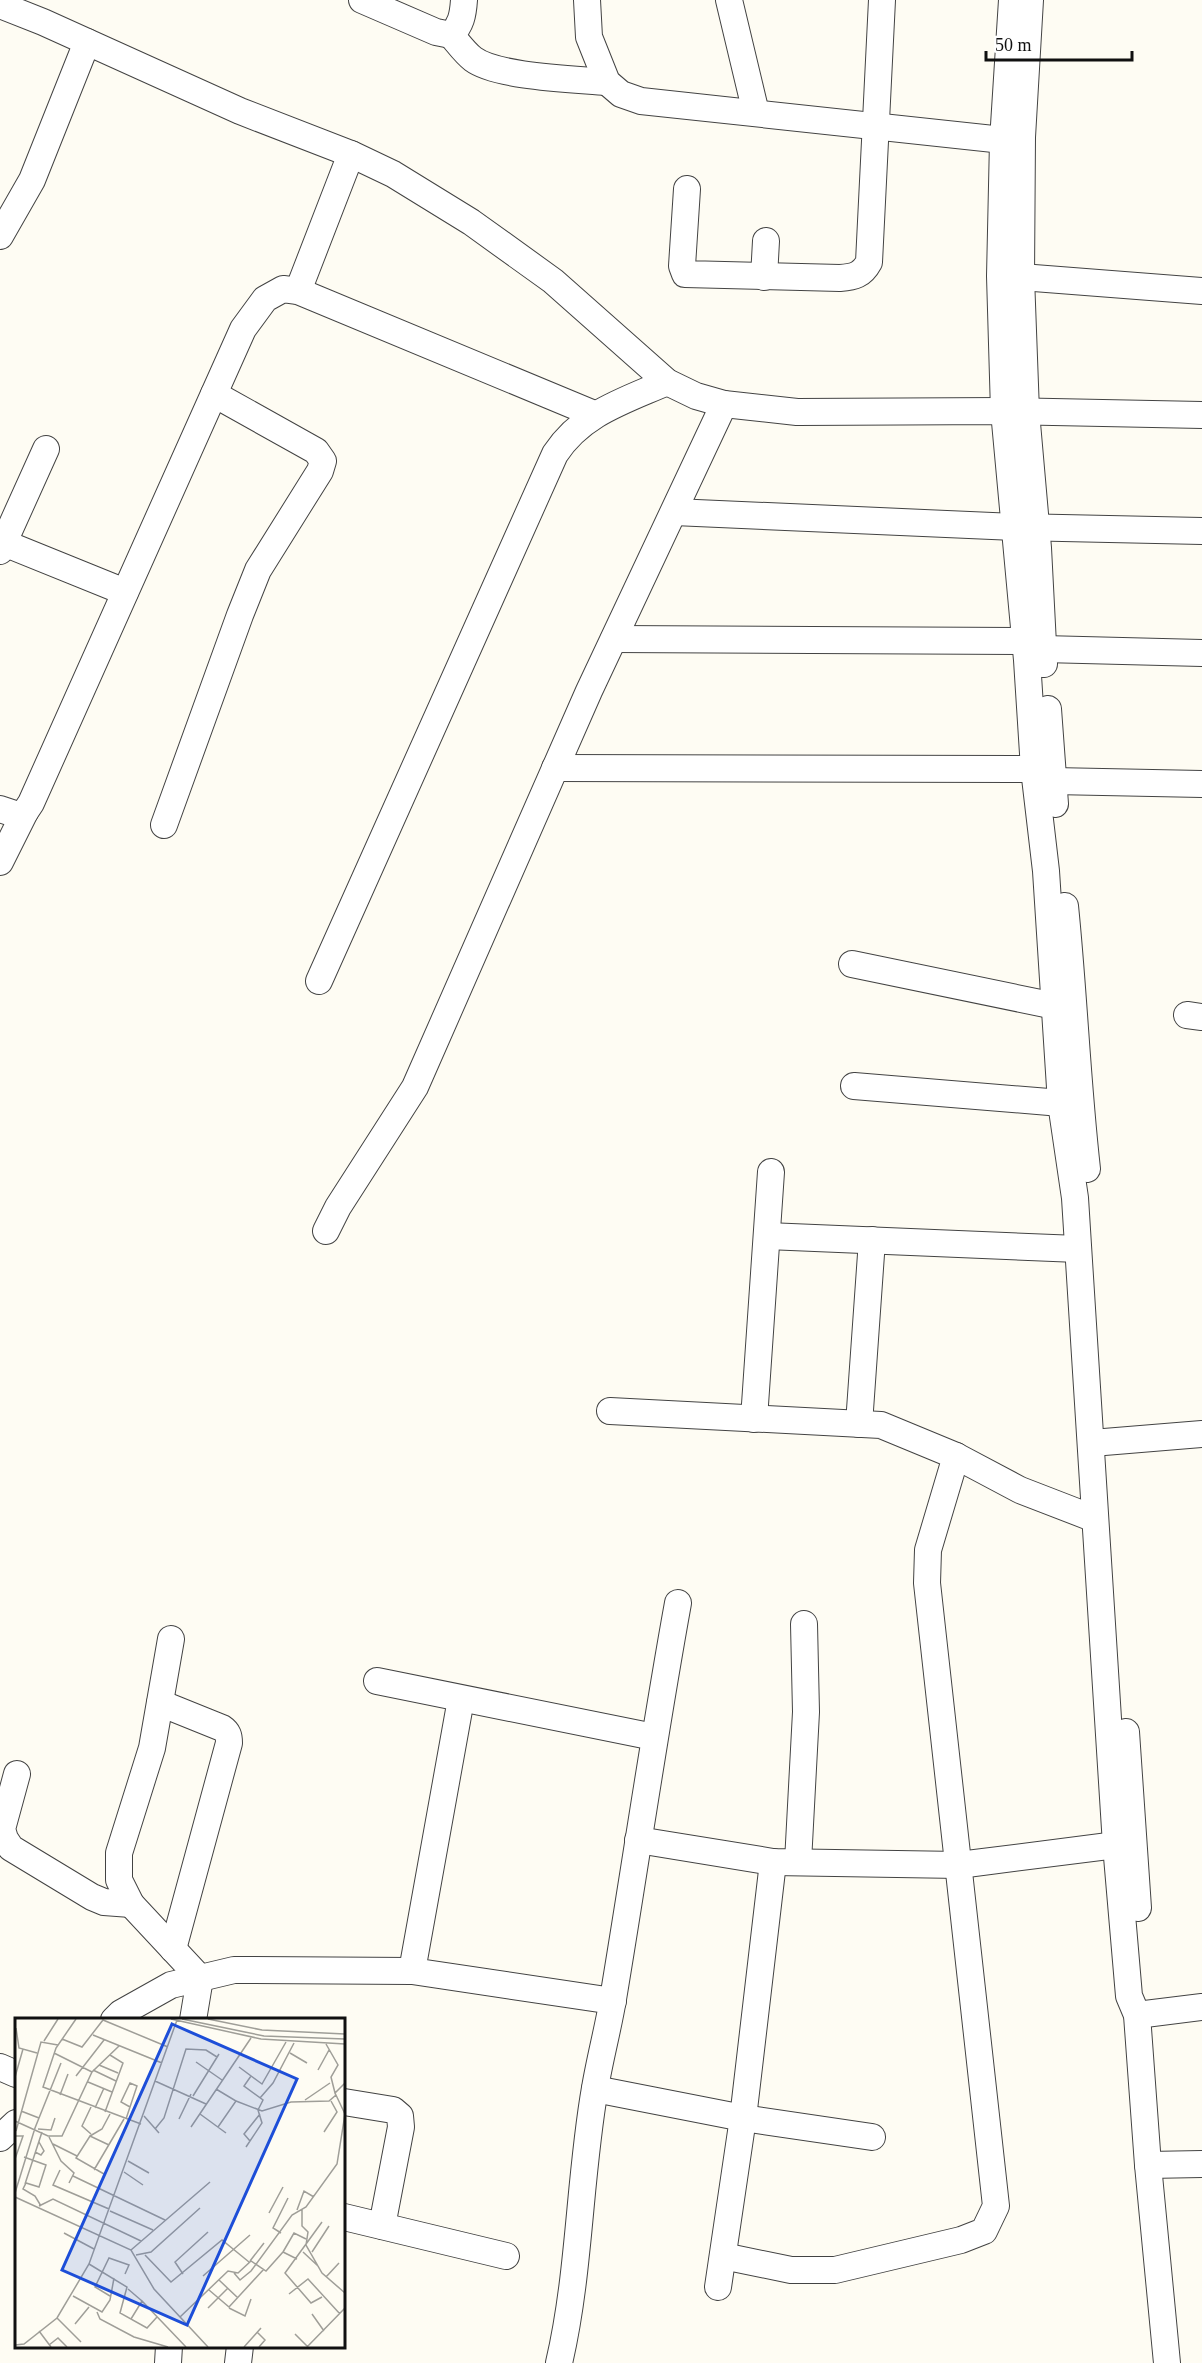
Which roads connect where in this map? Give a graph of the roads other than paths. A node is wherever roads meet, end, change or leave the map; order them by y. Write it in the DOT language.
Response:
graph roads {
  1 [pos="362,0"];
  2 [pos="464,0"];
  3 [pos="587,0"];
  4 [pos="729,0"];
  5 [pos="882,0"];
  6 [pos="1012,0"];
  7 [pos="1030,0"];
  8 [pos="0,5"];
  9 [pos="451,35"];
  10 [pos="87,42"];
  11 [pos="607,82"];
  12 [pos="756,113"];
  13 [pos="875,126"];
  14 [pos="1013,142"];
  15 [pos="351,154"];
  16 [pos="687,189"];
  17 [pos="0,236"];
  18 [pos="766,241"];
  19 [pos="764,277"];
  20 [pos="1021,277"];
  21 [pos="298,291"];
  22 [pos="1202,291"];
  23 [pos="667,382"];
  24 [pos="214,394"];
  25 [pos="724,404"];
  26 [pos="1015,412"];
  27 [pos="594,414"];
  28 [pos="1202,415"];
  29 [pos="46,449"];
  30 [pos="674,512"];
  31 [pos="1025,527"];
  32 [pos="1202,531"];
  33 [pos="2,547"];
  34 [pos="125,592"];
  35 [pos="614,639"];
  36 [pos="1034,645"];
  37 [pos="1202,653"];
  38 [pos="555,768"];
  39 [pos="1044,775"];
  40 [pos="1202,784"];
  41 [pos="0,810"];
  42 [pos="26,812"];
  43 [pos="164,825"];
  44 [pos="0,862"];
  45 [pos="852,964"];
  46 [pos="319,981"];
  47 [pos="1055,1006"];
  48 [pos="854,1086"];
  49 [pos="1061,1103"];
  50 [pos="771,1172"];
  51 [pos="326,1231"];
  52 [pos="766,1236"];
  53 [pos="872,1240"];
  54 [pos="1078,1250"];
  55 [pos="610,1412"];
  56 [pos="754,1419"];
  57 [pos="859,1424"];
  58 [pos="1202,1434"];
  59 [pos="1100,1442"];
  60 [pos="956,1456"];
  61 [pos="1095,1519"];
  62 [pos="678,1603"];
  63 [pos="804,1624"];
  64 [pos="171,1639"];
  65 [pos="377,1681"];
  66 [pos="461,1699"];
  67 [pos="160,1703"];
  68 [pos="654,1737"];
  69 [pos="17,1774"];
  70 [pos="638,1840"];
  71 [pos="1125,1844"];
  72 [pos="773,1862"];
  73 [pos="798,1862"];
  74 [pos="959,1865"];
  75 [pos="131,1904"];
  76 [pos="173,1949"];
  77 [pos="412,1971"];
  78 [pos="200,1978"];
  79 [pos="613,2001"];
  80 [pos="1202,2007"];
  81 [pos="1137,2015"];
  82 [pos="115,2018"];
  83 [pos="193,2018"];
  84 [pos="0,2067"];
  85 [pos="15,2074"];
  86 [pos="595,2089"];
  87 [pos="345,2102"];
  88 [pos="743,2118"];
  89 [pos="15,2123"];
  90 [pos="872,2137"];
  91 [pos="0,2138"];
  92 [pos="1202,2164"];
  93 [pos="1148,2165"];
  94 [pos="345,2217"];
  95 [pos="382,2226"];
  96 [pos="506,2256"];
  97 [pos="723,2256"];
  98 [pos="718,2287"];
  99 [pos="169,2348"];
  100 [pos="240,2348"];
  101 [pos="168,2363"];
  102 [pos="238,2363"];
  103 [pos="559,2363"];
  104 [pos="1167,2363"];
  1 -- 9 [label="street"];
  2 -- 9 [label="street"];
  3 -- 11 [label="street"];
  4 -- 12 [label="street"];
  5 -- 13 [label="street"];
  6 -- 14 [label="street"];
  7 -- 14 [label="street"];
  8 -- 10 [label="street"];
  9 -- 11 [label="street"];
  10 -- 15 [label="street"];
  10 -- 17 [label="street"];
  11 -- 12 [label="street"];
  12 -- 13 [label="street"];
  13 -- 14 [label="street"];
  13 -- 19 [label="street"];
  14 -- 20 [label="street"];
  14 -- 26 [label="street"];
  15 -- 21 [label="street"];
  15 -- 23 [label="street"];
  16 -- 19 [label="street"];
  18 -- 19 [label="street"];
  20 -- 22 [label="street"];
  20 -- 26 [label="street"];
  21 -- 24 [label="street"];
  21 -- 27 [label="street"];
  23 -- 25 [label="street"];
  23 -- 27 [label="street"];
  24 -- 34 [label="street"];
  24 -- 43 [label="street"];
  25 -- 26 [label="street"];
  25 -- 30 [label="street"];
  26 -- 28 [label="street"];
  26 -- 31 [label="street"];
  27 -- 46 [label="street"];
  29 -- 33 [label="street"];
  30 -- 31 [label="street"];
  30 -- 35 [label="street"];
  31 -- 32 [label="street"];
  31 -- 36 [label="street"];
  33 -- 34 [label="street"];
  34 -- 42 [label="street"];
  35 -- 36 [label="street"];
  35 -- 38 [label="street"];
  36 -- 37 [label="street"];
  36 -- 39 [label="street"];
  38 -- 39 [label="street"];
  38 -- 51 [label="street"];
  39 -- 40 [label="street"];
  39 -- 47 [label="street"];
  39 -- 59 [label="street"];
  41 -- 42 [label="street"];
  42 -- 44 [label="street"];
  45 -- 47 [label="street"];
  47 -- 49 [label="street"];
  48 -- 49 [label="street"];
  49 -- 54 [label="street"];
  50 -- 52 [label="street"];
  52 -- 53 [label="street"];
  52 -- 56 [label="street"];
  53 -- 54 [label="street"];
  53 -- 57 [label="street"];
  54 -- 59 [label="street"];
  55 -- 56 [label="street"];
  56 -- 57 [label="street"];
  57 -- 60 [label="street"];
  58 -- 59 [label="street"];
  59 -- 61 [label="street"];
  59 -- 71 [label="street"];
  60 -- 61 [label="street"];
  60 -- 74 [label="street"];
  61 -- 71 [label="street"];
  62 -- 68 [label="street"];
  63 -- 73 [label="street"];
  64 -- 67 [label="street"];
  65 -- 66 [label="street"];
  66 -- 68 [label="street"];
  66 -- 77 [label="street"];
  67 -- 75 [label="street"];
  67 -- 76 [label="street"];
  68 -- 70 [label="street"];
  69 -- 75 [label="street"];
  70 -- 72 [label="street"];
  70 -- 79 [label="street"];
  71 -- 74 [label="street"];
  71 -- 81 [label="street"];
  72 -- 73 [label="street"];
  72 -- 88 [label="street"];
  73 -- 74 [label="street"];
  74 -- 97 [label="street"];
  75 -- 76 [label="street"];
  76 -- 78 [label="street"];
  77 -- 78 [label="street"];
  77 -- 79 [label="street"];
  78 -- 82 [label="street"];
  78 -- 83 [label="street"];
  79 -- 86 [label="street"];
  80 -- 81 [label="street"];
  81 -- 93 [label="street"];
  84 -- 85 [label="street"];
  86 -- 88 [label="street"];
  86 -- 103 [label="street"];
  87 -- 95 [label="street"];
  88 -- 90 [label="street"];
  88 -- 97 [label="street"];
  89 -- 91 [label="street"];
  92 -- 93 [label="street"];
  93 -- 104 [label="street"];
  94 -- 95 [label="street"];
  95 -- 96 [label="street"];
  97 -- 98 [label="street"];
  99 -- 101 [label="street"];
  100 -- 102 [label="street"];
}
